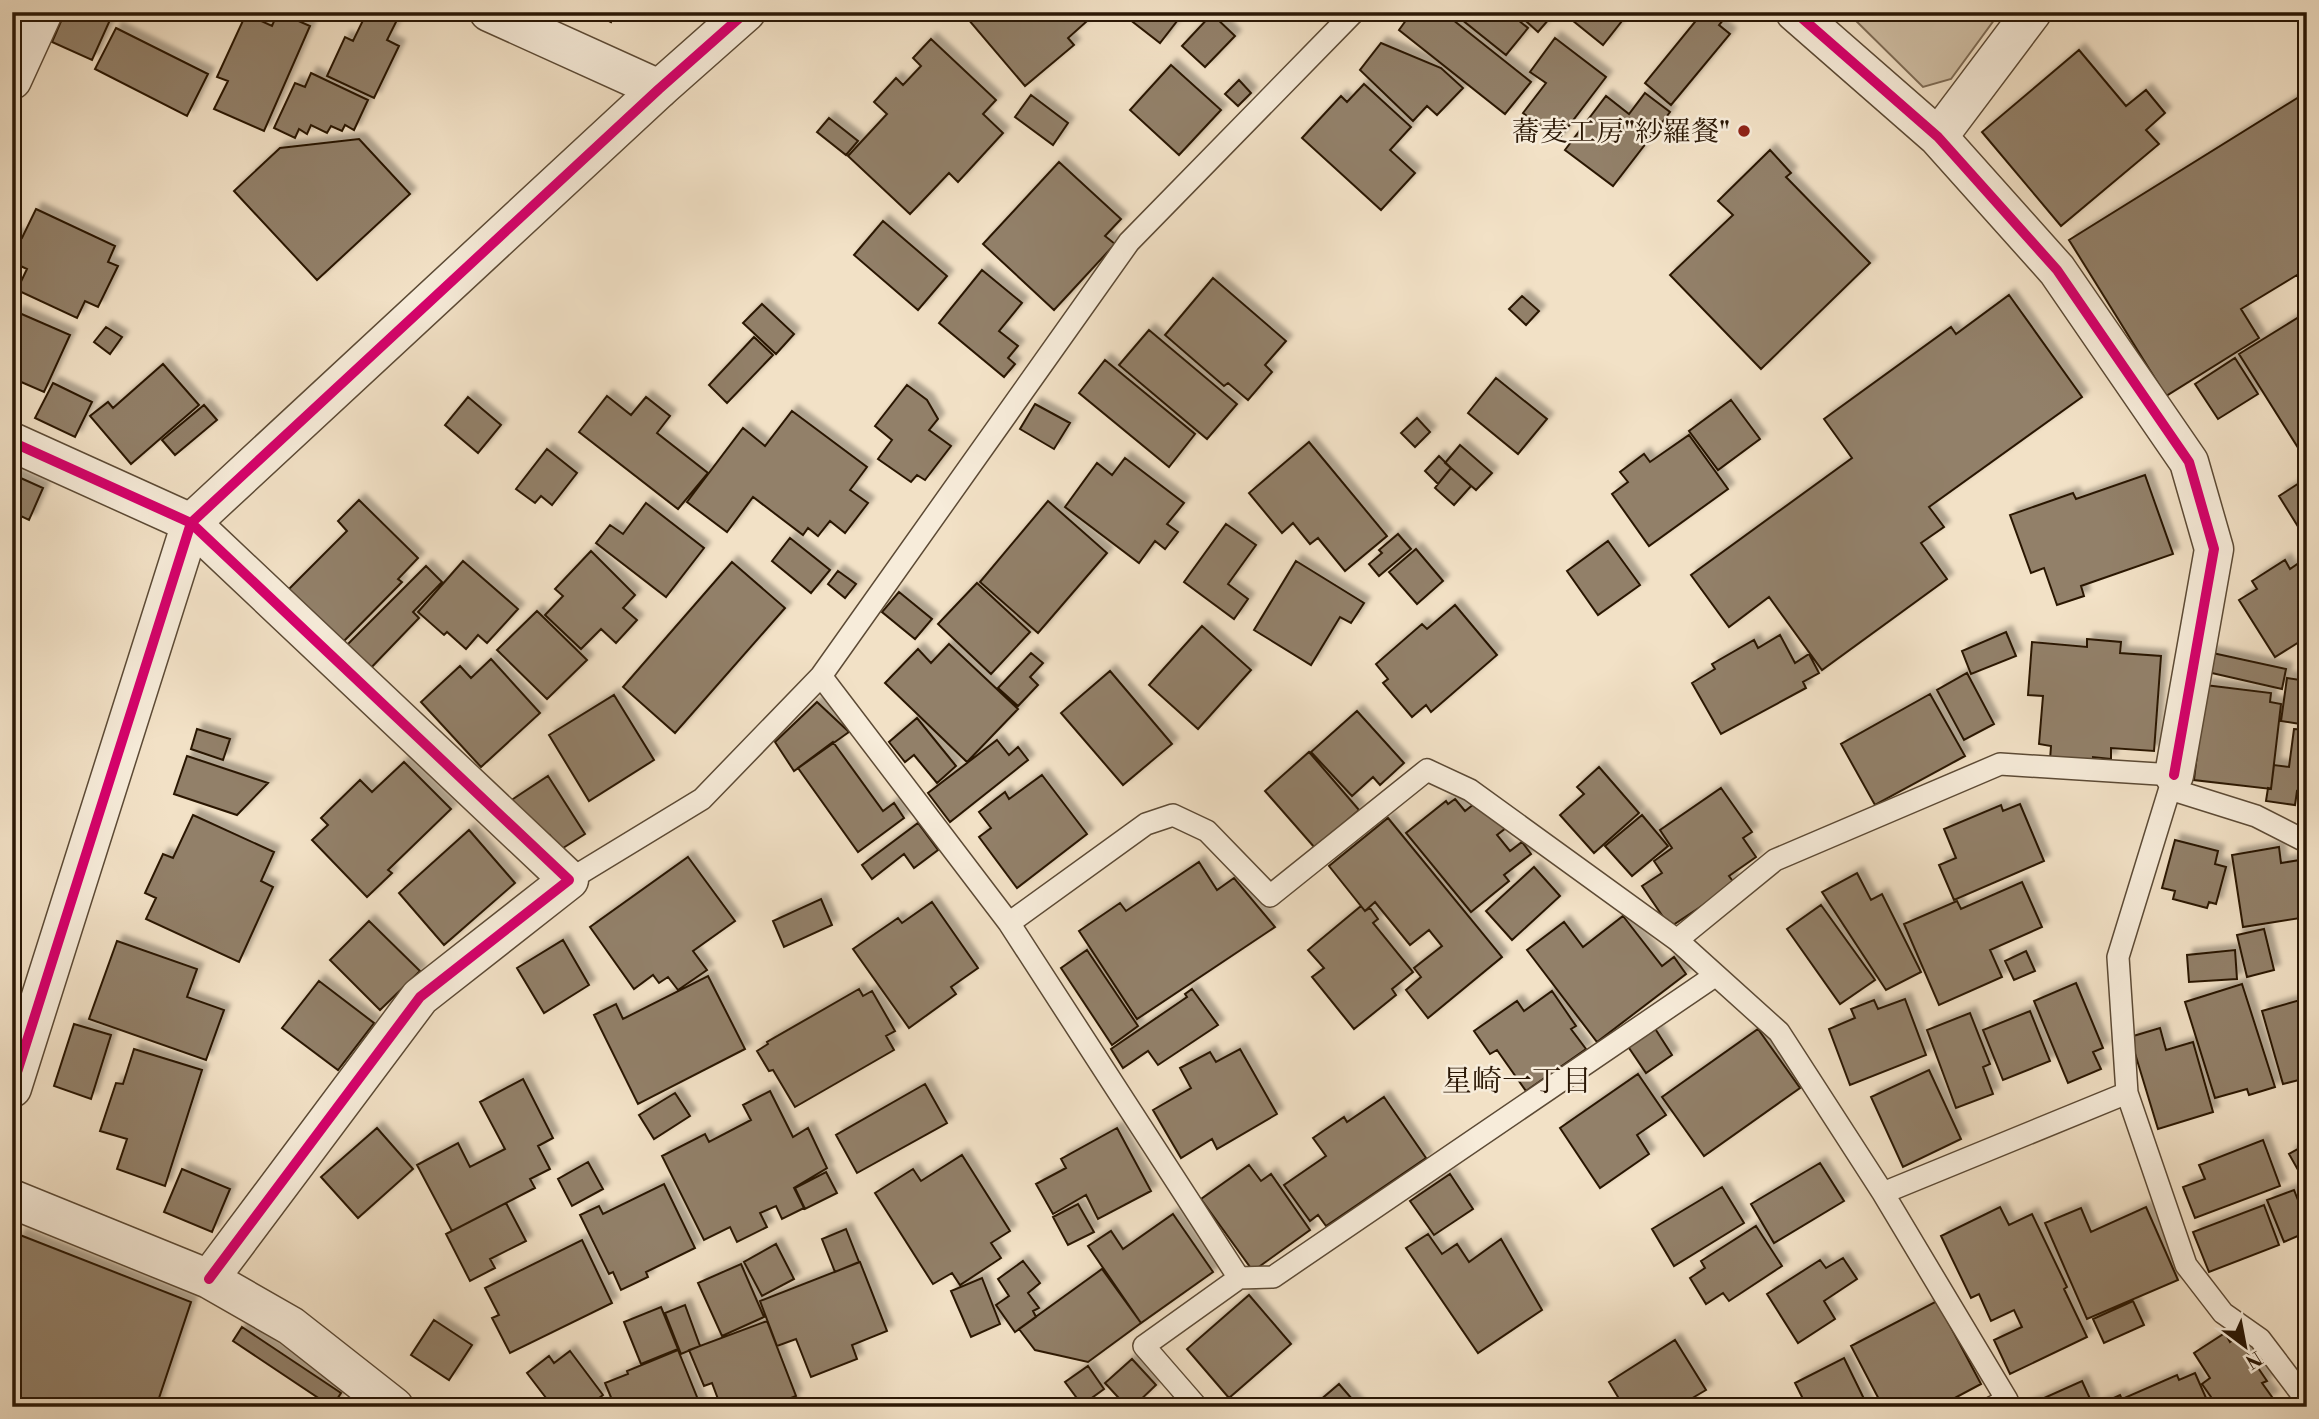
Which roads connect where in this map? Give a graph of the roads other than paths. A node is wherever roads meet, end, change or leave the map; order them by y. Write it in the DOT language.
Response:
graph roads {
  1 [pos="43,12"];
  2 [pos="489,12"];
  3 [pos="746,12"];
  4 [pos="1354,12"];
  5 [pos="1796,12"];
  6 [pos="2032,12"];
  7 [pos="12,80"];
  8 [pos="659,89"];
  9 [pos="1938,137"];
  10 [pos="12,442"];
  11 [pos="191,523"];
  12 [pos="821,676"];
  13 [pos="2172,782"];
  14 [pos="2307,842"];
  15 [pos="569,880"];
  16 [pos="1009,923"];
  17 [pos="1677,940"];
  18 [pos="1716,975"];
  19 [pos="12,1088"];
  20 [pos="2127,1093"];
  21 [pos="1882,1193"];
  22 [pos="12,1199"];
  23 [pos="1239,1278"];
  24 [pos="209,1279"];
  25 [pos="2307,1401"];
  26 [pos="394,1407"];
  27 [pos="1198,1407"];
  28 [pos="1993,1407"];
  1 -- 7 [label="street"];
  2 -- 8 [label="street"];
  3 -- 8 [label="street"];
  4 -- 12 [label="lane"];
  5 -- 9 [label="street"];
  6 -- 9 [label="street"];
  8 -- 11 [label="street"];
  9 -- 13 [label="street"];
  10 -- 11 [label="street"];
  11 -- 15 [label="street"];
  11 -- 19 [label="street"];
  12 -- 15 [label="lane"];
  12 -- 16 [label="lane"];
  13 -- 14 [label="lane"];
  13 -- 17 [label="lane"];
  13 -- 20 [label="lane"];
  15 -- 24 [label="street"];
  16 -- 17 [label="lane"];
  16 -- 23 [label="lane"];
  17 -- 18 [label="lane"];
  18 -- 21 [label="lane"];
  18 -- 23 [label="lane"];
  20 -- 21 [label="lane"];
  20 -- 25 [label="lane"];
  21 -- 28 [label="lane"];
  22 -- 24 [label="street"];
  23 -- 27 [label="lane"];
  24 -- 26 [label="street"];
}
